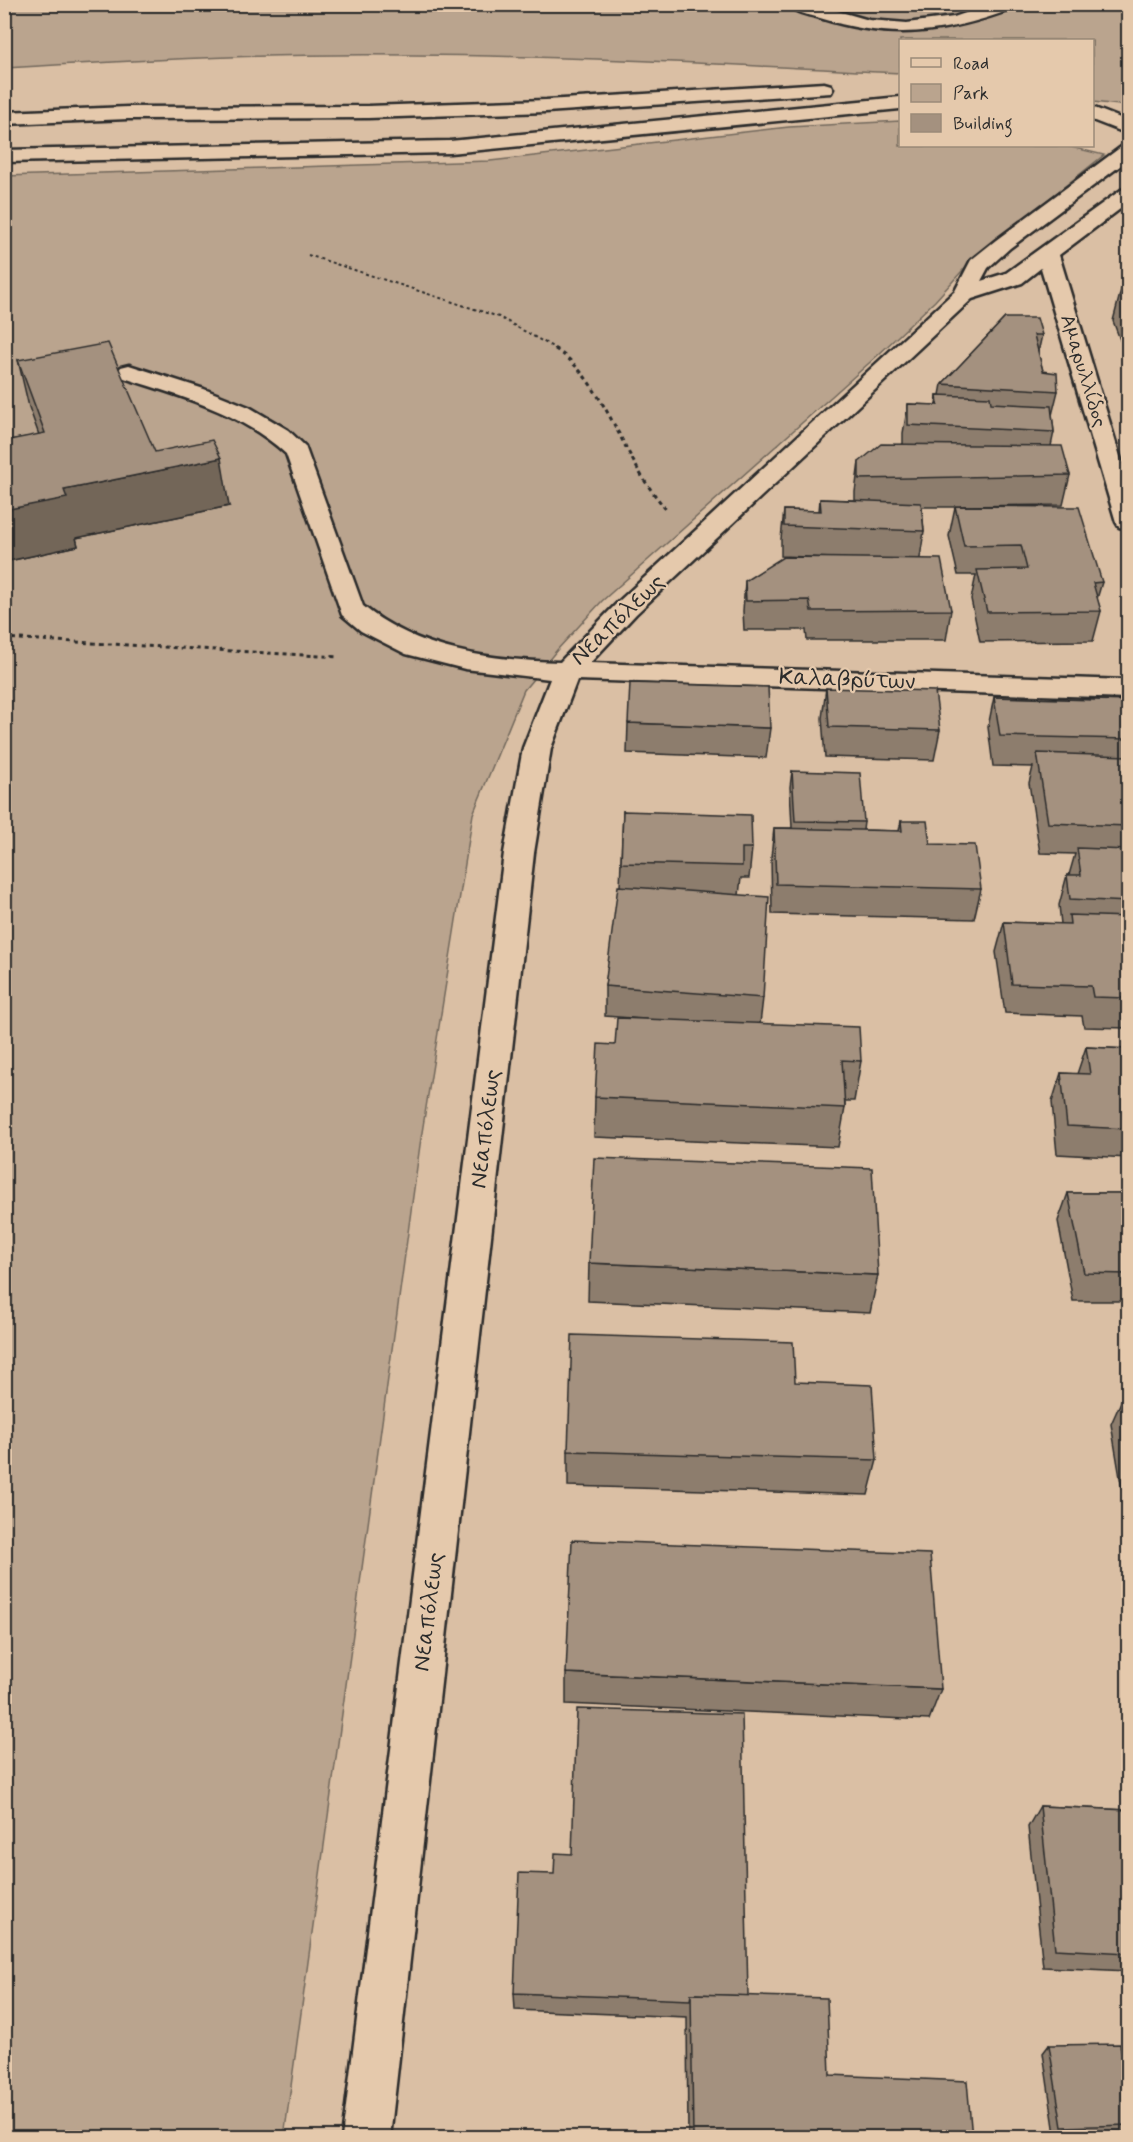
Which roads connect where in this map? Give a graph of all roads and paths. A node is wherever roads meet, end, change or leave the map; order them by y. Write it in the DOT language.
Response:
graph roads {
  1 [pos="795,4"];
  2 [pos="1009,4"];
  3 [pos="861,88"];
  4 [pos="899,88"];
  5 [pos="839,89"];
  6 [pos="899,103"];
  7 [pos="1094,113"];
  8 [pos="1094,114"];
  9 [pos="1128,114"];
  10 [pos="4,118"];
  11 [pos="1128,128"];
  12 [pos="1094,133"];
  13 [pos="1128,143"];
  14 [pos="1128,151"];
  15 [pos="4,156"];
  16 [pos="1128,194"];
  17 [pos="1048,254"];
  18 [pos="308,255"];
  19 [pos="964,294"];
  20 [pos="129,372"];
  21 [pos="1128,522"];
  22 [pos="694,548"];
  23 [pos="4,638"];
  24 [pos="342,658"];
  25 [pos="566,672"];
  26 [pos="1128,688"];
  27 [pos="366,2138"];
  1 -- 2 [label="main road"];
  3 -- 4 [label="main road"];
  5 -- 10 [label="main road"];
  6 -- 15 [label="main road"];
  7 -- 9 [label="main road"];
  8 -- 11 [label="main road"];
  12 -- 13 [label="main road"];
  14 -- 19 [label="main road"];
  16 -- 17 [label="main road"];
  17 -- 19 [label="main road"];
  17 -- 21 [label="main road, Αμαρυλλίδος"];
  18 -- 22 [label="path"];
  19 -- 22 [label="main road, Νεαπόλεως"];
  20 -- 25 [label="main road, Καλαβρύτων"];
  22 -- 25 [label="main road, Νεαπόλεως"];
  23 -- 24 [label="path"];
  25 -- 26 [label="main road, Καλαβρύτων"];
  25 -- 27 [label="main road, Νεαπόλεως"];
}
